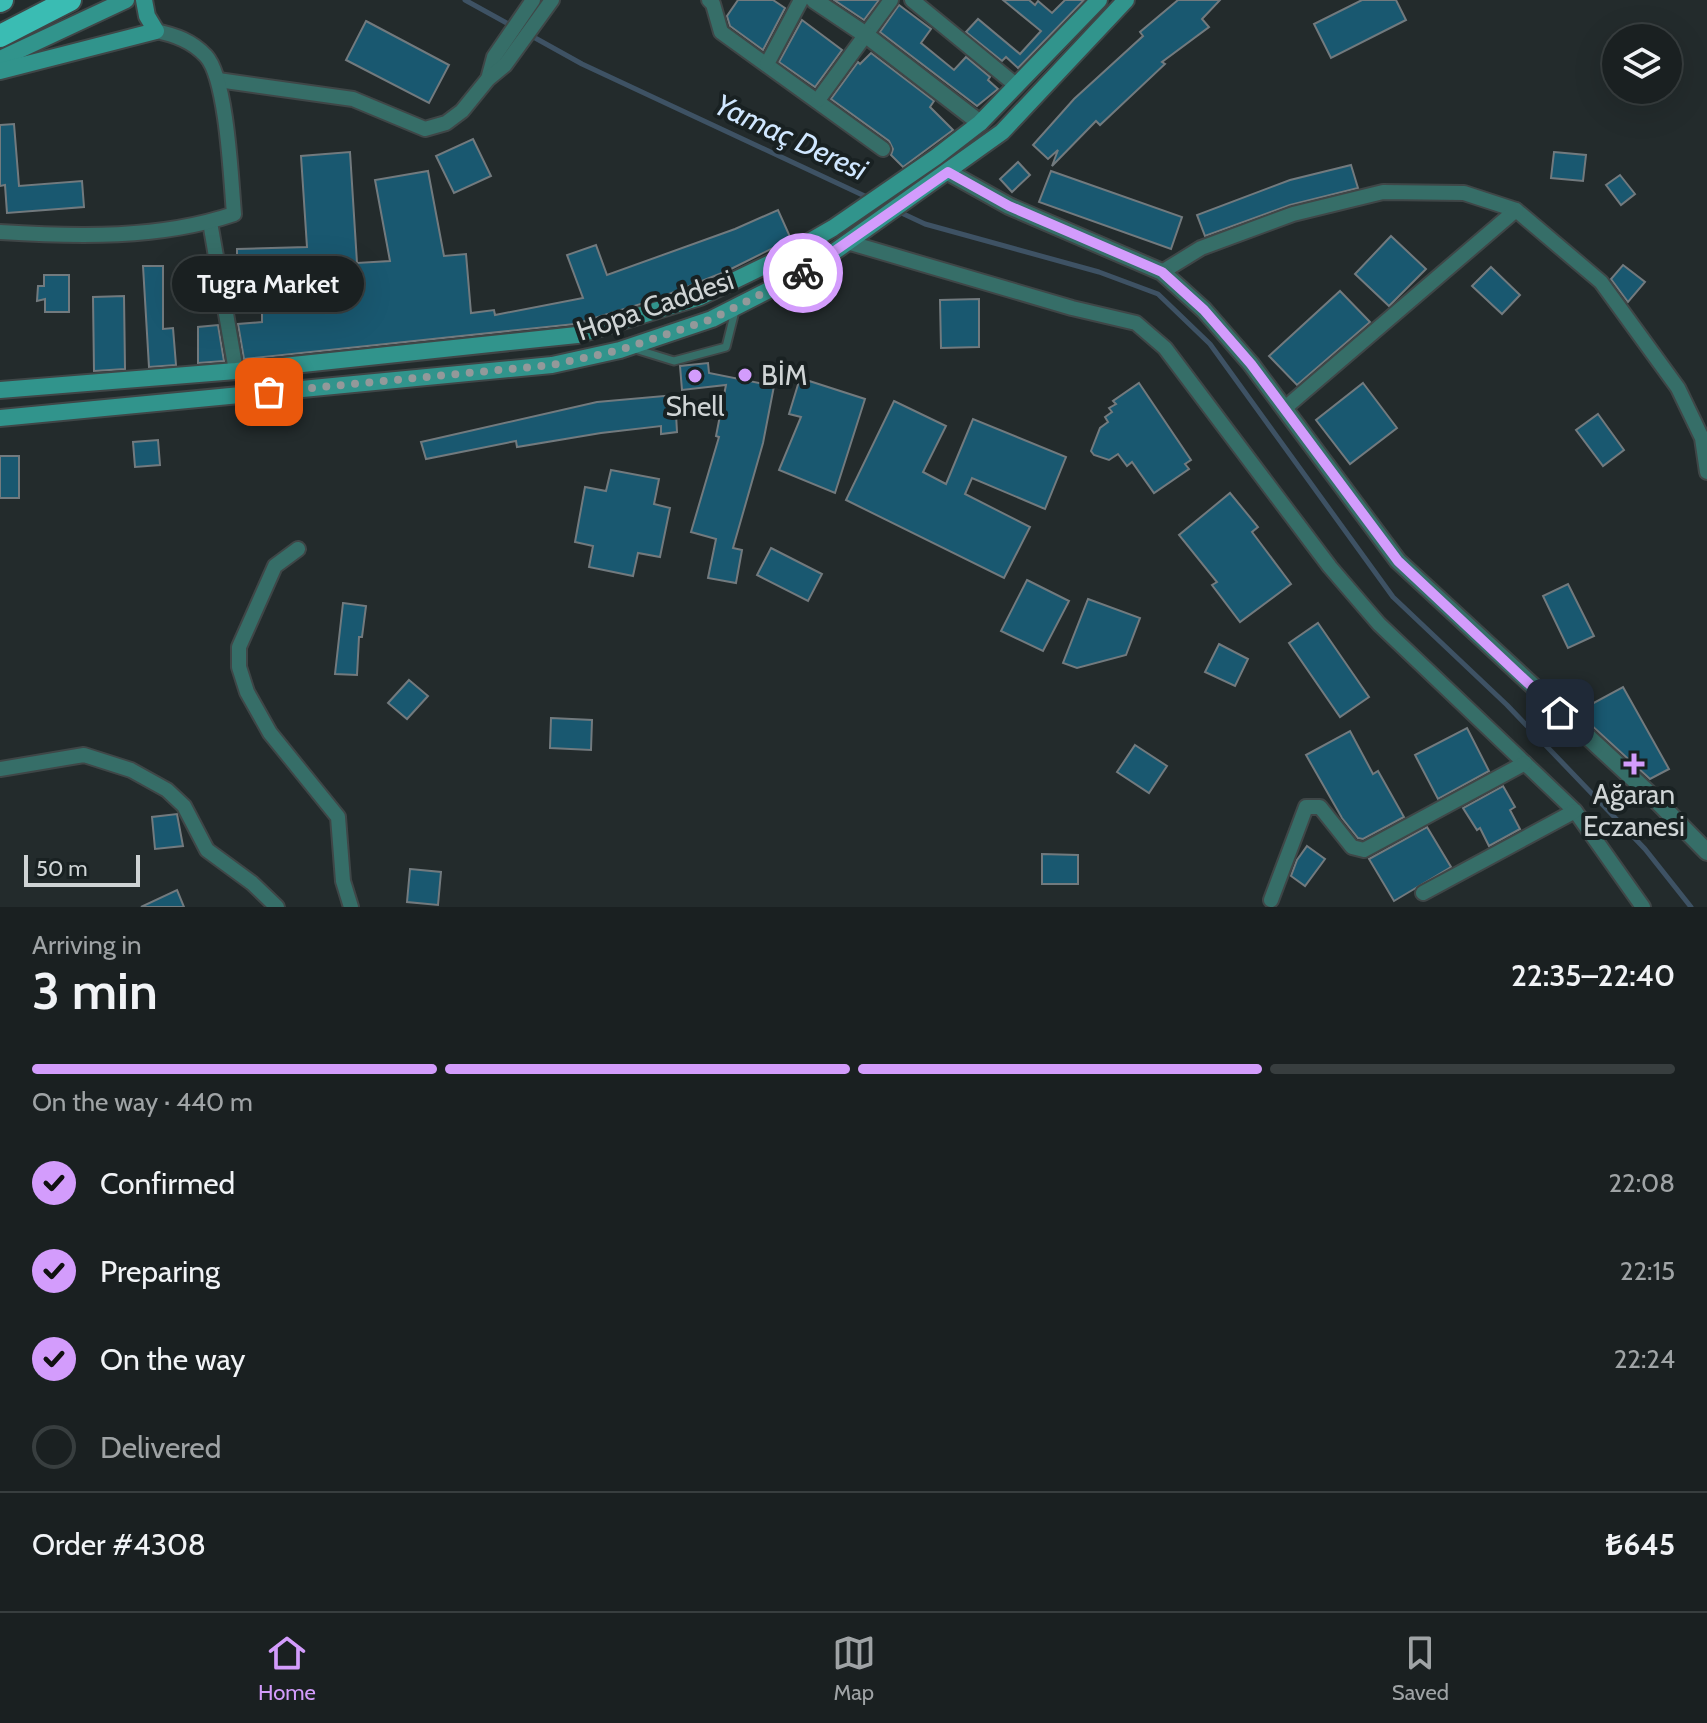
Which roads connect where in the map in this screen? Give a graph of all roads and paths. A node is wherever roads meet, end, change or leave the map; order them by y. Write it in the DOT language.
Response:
graph roads {
  1 [pos="70,0"];
  2 [pos="126,0"];
  3 [pos="144,0"];
  4 [pos="533,0"];
  5 [pos="552,0"];
  6 [pos="709,0"];
  7 [pos="801,0"];
  8 [pos="814,0"];
  9 [pos="891,0"];
  10 [pos="912,0"];
  11 [pos="1126,0"];
  12 [pos="1097,1"];
  13 [pos="1113,14"];
  14 [pos="156,31"];
  15 [pos="866,35"];
  16 [pos="0,36"];
  17 [pos="0,59"];
  18 [pos="500,61"];
  19 [pos="767,64"];
  20 [pos="0,71"];
  21 [pos="218,80"];
  22 [pos="1017,86"];
  23 [pos="818,100"];
  24 [pos="980,123"];
  25 [pos="883,149"];
  26 [pos="948,172"];
  27 [pos="1516,210"];
  28 [pos="210,222"];
  29 [pos="0,232"];
  30 [pos="847,242"];
  31 [pos="1162,272"];
  32 [pos="737,306"];
  33 [pos="629,347"];
  34 [pos="236,371"];
  35 [pos="0,390"];
  36 [pos="1285,408"];
  37 [pos="0,418"];
  38 [pos="1707,472"];
  39 [pos="298,549"];
  40 [pos="1525,763"];
  41 [pos="0,769"];
  42 [pos="1575,811"];
  43 [pos="1707,852"];
  44 [pos="1423,893"];
  45 [pos="1271,900"];
  46 [pos="277,907"];
  47 [pos="351,907"];
  48 [pos="1643,907"];
  1 -- 16 [label="highway"];
  2 -- 17 [label="main road"];
  3 -- 14 [label="main road"];
  4 -- 18 [label="street"];
  5 -- 18 [label="street"];
  6 -- 19 [label="street"];
  7 -- 19 [label="street"];
  8 -- 15 [label="street"];
  9 -- 15 [label="street"];
  10 -- 22 [label="street"];
  11 -- 13 [label="main road, Hopa Caddesi"];
  12 -- 13 [label="street"];
  12 -- 22 [label="main road, Hopa Caddesi"];
  13 -- 26 [label="main road, Hopa Caddesi"];
  14 -- 20 [label="main road"];
  14 -- 21 [label="street"];
  15 -- 23 [label="street"];
  15 -- 24 [label="street"];
  18 -- 21 [label="street"];
  19 -- 23 [label="street"];
  21 -- 28 [label="street"];
  22 -- 24 [label="main road, Hopa Caddesi"];
  23 -- 25 [label="street"];
  24 -- 34 [label="main road, Hopa Caddesi"];
  26 -- 30 [label="main road, Hopa Caddesi"];
  26 -- 31 [label="street"];
  27 -- 31 [label="street"];
  27 -- 36 [label="street"];
  27 -- 38 [label="street"];
  28 -- 29 [label="street"];
  28 -- 34 [label="street"];
  30 -- 32 [label="main road, Hopa Caddesi"];
  30 -- 40 [label="street"];
  31 -- 36 [label="street"];
  32 -- 33 [label="main road, Hopa Caddesi"];
  32 -- 33 [label="lane"];
  33 -- 37 [label="main road, Hopa Caddesi"];
  34 -- 35 [label="main road, Hopa Caddesi"];
  36 -- 43 [label="street"];
  39 -- 47 [label="street"];
  40 -- 42 [label="street"];
  40 -- 45 [label="street"];
  41 -- 46 [label="street"];
  42 -- 44 [label="street"];
  42 -- 48 [label="street"];
}
